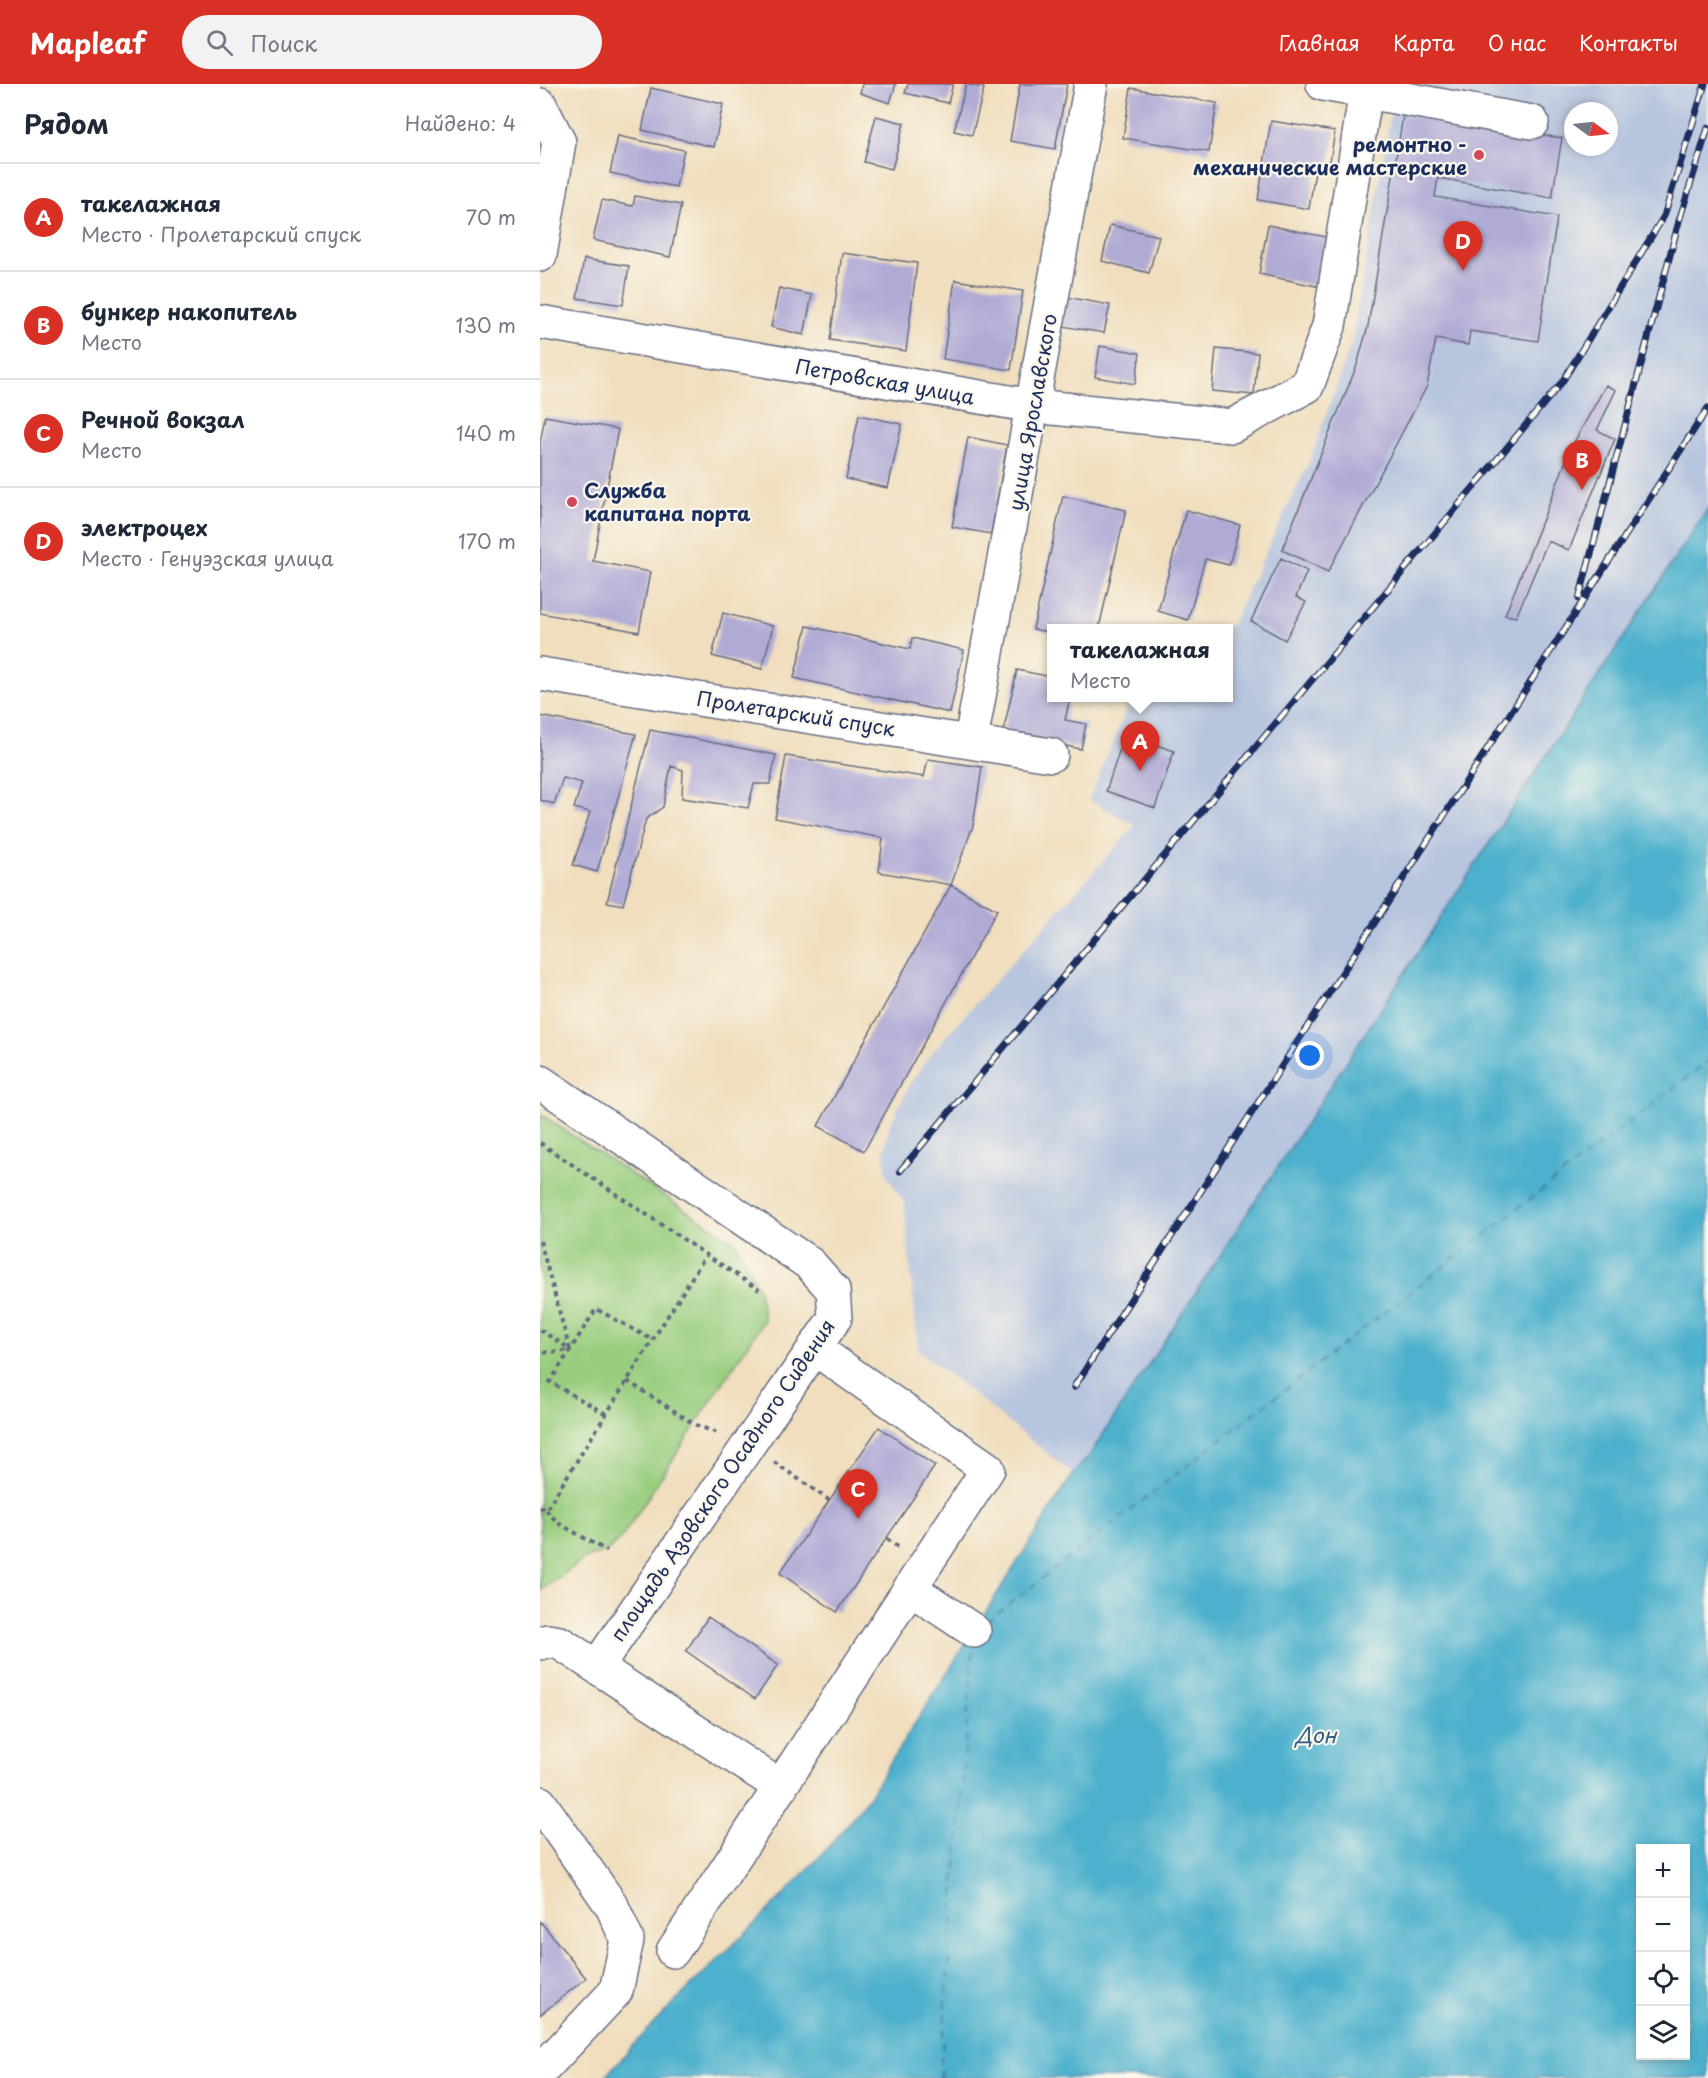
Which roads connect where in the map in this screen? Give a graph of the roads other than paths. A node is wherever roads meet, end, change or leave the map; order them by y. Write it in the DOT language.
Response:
graph roads {
  1 [pos="1091,84"];
  2 [pos="1323,84"];
  3 [pos="1366,87"];
  4 [pos="540,105"];
  5 [pos="1532,122"];
  6 [pos="540,255"];
  7 [pos="540,322"];
  8 [pos="1033,406"];
  9 [pos="540,674"];
  10 [pos="971,740"];
  11 [pos="1051,754"];
  12 [pos="540,1082"];
  13 [pos="814,1347"];
  14 [pos="911,1589"];
  15 [pos="974,1631"];
  16 [pos="540,1643"];
  17 [pos="597,1667"];
  18 [pos="781,1788"];
  19 [pos="540,1803"];
  20 [pos="673,1951"];
  21 [pos="540,2072"];
  1 -- 8 [label="street, улица Ярославского"];
  2 -- 3 [label="street"];
  3 -- 5 [label="street"];
  3 -- 8 [label="street, Петровская улица"];
  4 -- 6 [label="street"];
  7 -- 8 [label="street, Петровская улица"];
  8 -- 10 [label="street, улица Ярославского"];
  9 -- 10 [label="street, Пролетарский спуск"];
  10 -- 11 [label="street, Пролетарский спуск"];
  12 -- 13 [label="street, площадь Азовского Осадного Сидения"];
  13 -- 14 [label="street"];
  13 -- 17 [label="street, площадь Азовского Осадного Сидения"];
  14 -- 15 [label="street"];
  14 -- 18 [label="street"];
  16 -- 17 [label="street"];
  17 -- 18 [label="street"];
  18 -- 20 [label="street"];
  19 -- 21 [label="street"];
}
